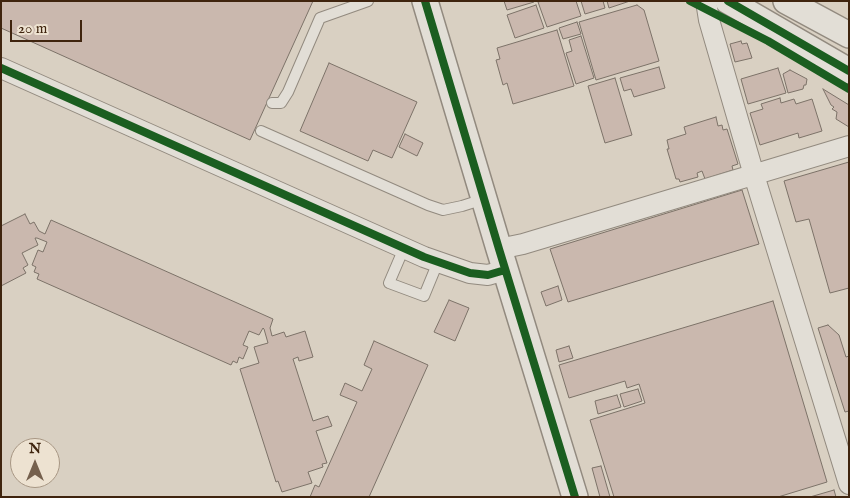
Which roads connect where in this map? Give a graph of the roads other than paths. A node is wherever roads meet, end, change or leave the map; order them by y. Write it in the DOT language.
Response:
graph roads {
  1 [pos="368,1"];
  2 [pos="425,1"];
  3 [pos="706,1"];
  4 [pos="728,1"];
  5 [pos="786,1"];
  6 [pos="849,35"];
  7 [pos="1,68"];
  8 [pos="849,71"];
  9 [pos="272,103"];
  10 [pos="261,131"];
  11 [pos="849,146"];
  12 [pos="754,175"];
  13 [pos="484,199"];
  14 [pos="404,248"];
  15 [pos="502,259"];
  16 [pos="438,262"];
  17 [pos="844,451"];
  18 [pos="849,484"];
  19 [pos="575,497"];
  1 -- 9 [label="lane"];
  2 -- 13 [label="street"];
  3 -- 12 [label="street"];
  4 -- 8 [label="street"];
  5 -- 6 [label="street"];
  7 -- 14 [label="street"];
  10 -- 13 [label="lane"];
  11 -- 12 [label="street"];
  12 -- 15 [label="street"];
  12 -- 17 [label="street"];
  13 -- 15 [label="street"];
  14 -- 16 [label="street"];
  14 -- 16 [label="lane"];
  15 -- 16 [label="street"];
  15 -- 19 [label="street"];
  17 -- 18 [label="street"];
}
